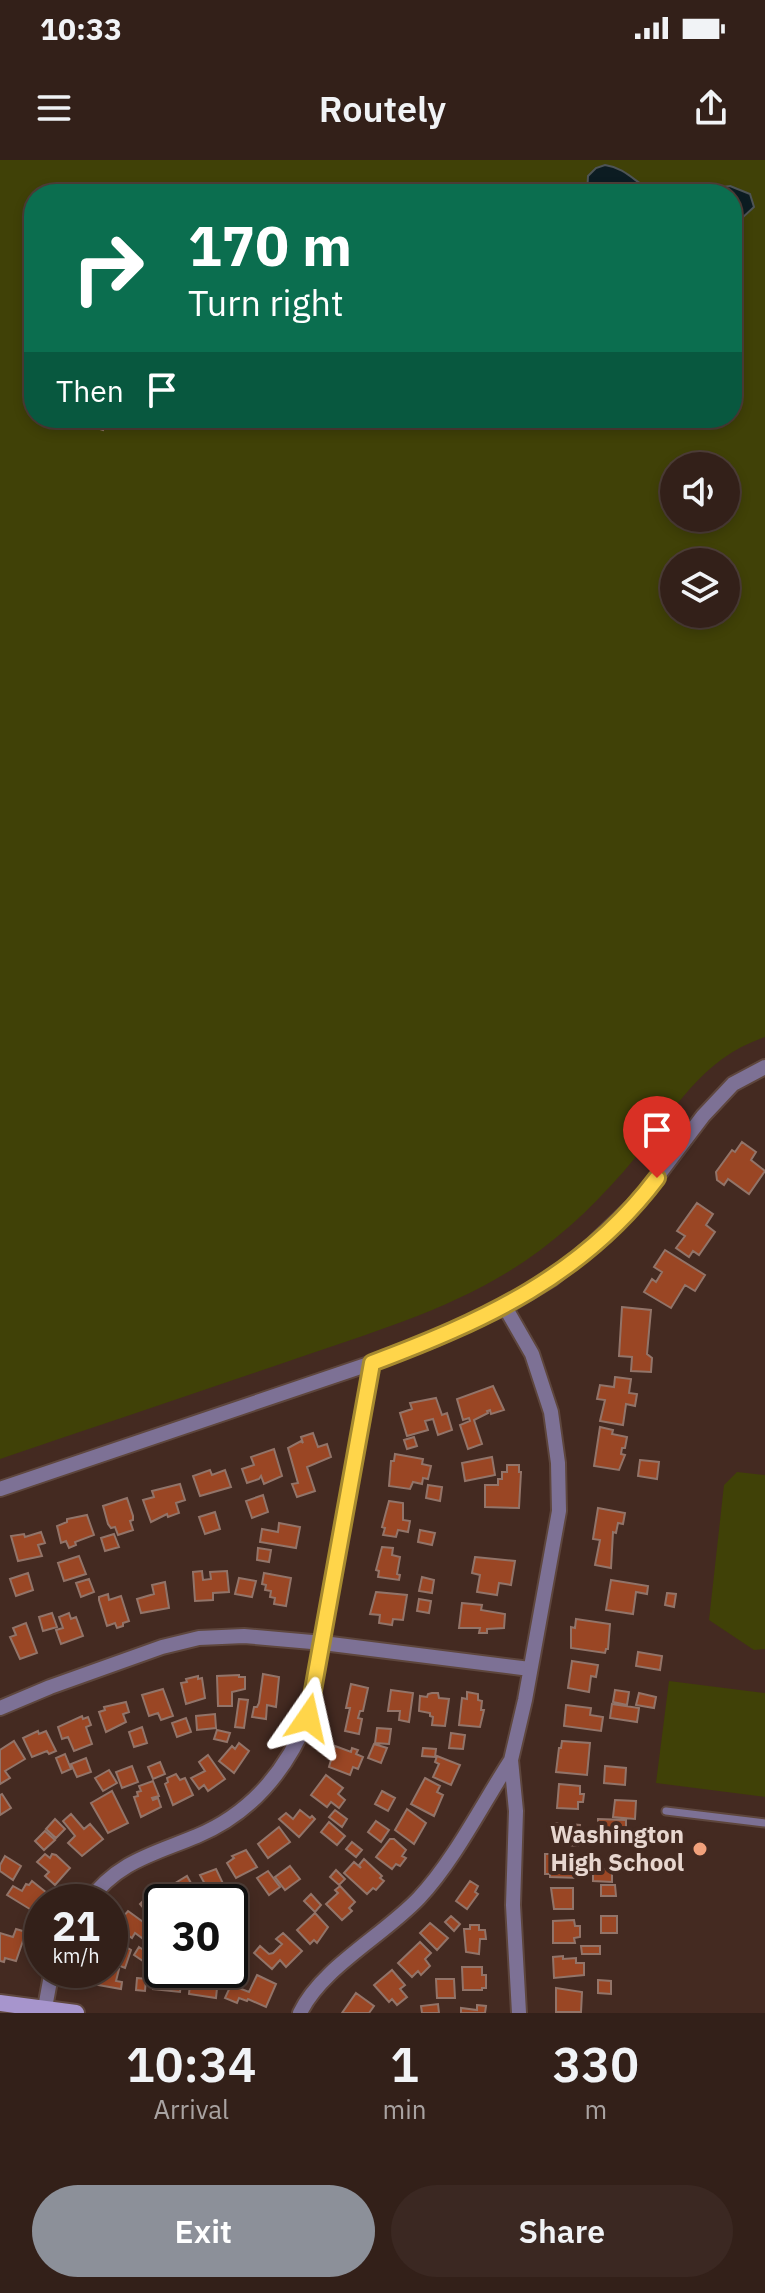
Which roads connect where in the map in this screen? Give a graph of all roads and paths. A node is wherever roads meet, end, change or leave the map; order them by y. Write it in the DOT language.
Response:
graph roads {
  1 [pos="765,1067"];
  2 [pos="505,1307"];
  3 [pos="372,1363"];
  4 [pos="0,1489"];
  5 [pos="323,1643"];
  6 [pos="530,1669"];
  7 [pos="1,1705"];
  8 [pos="511,1760"];
  9 [pos="666,1811"];
  10 [pos="765,1823"];
  11 [pos="105,1884"];
  12 [pos="48,1988"];
  13 [pos="0,2003"];
  14 [pos="44,2011"];
  15 [pos="76,2013"];
  16 [pos="300,2013"];
  17 [pos="519,2013"];
  1 -- 2 [label="street"];
  2 -- 3 [label="street"];
  2 -- 6 [label="street"];
  3 -- 4 [label="street"];
  3 -- 5 [label="street"];
  5 -- 6 [label="street"];
  5 -- 7 [label="street"];
  5 -- 11 [label="street"];
  6 -- 8 [label="street"];
  8 -- 16 [label="street"];
  8 -- 17 [label="street"];
  9 -- 10 [label="lane"];
  12 -- 14 [label="street"];
  13 -- 14 [label="street"];
  14 -- 15 [label="street"];
}
